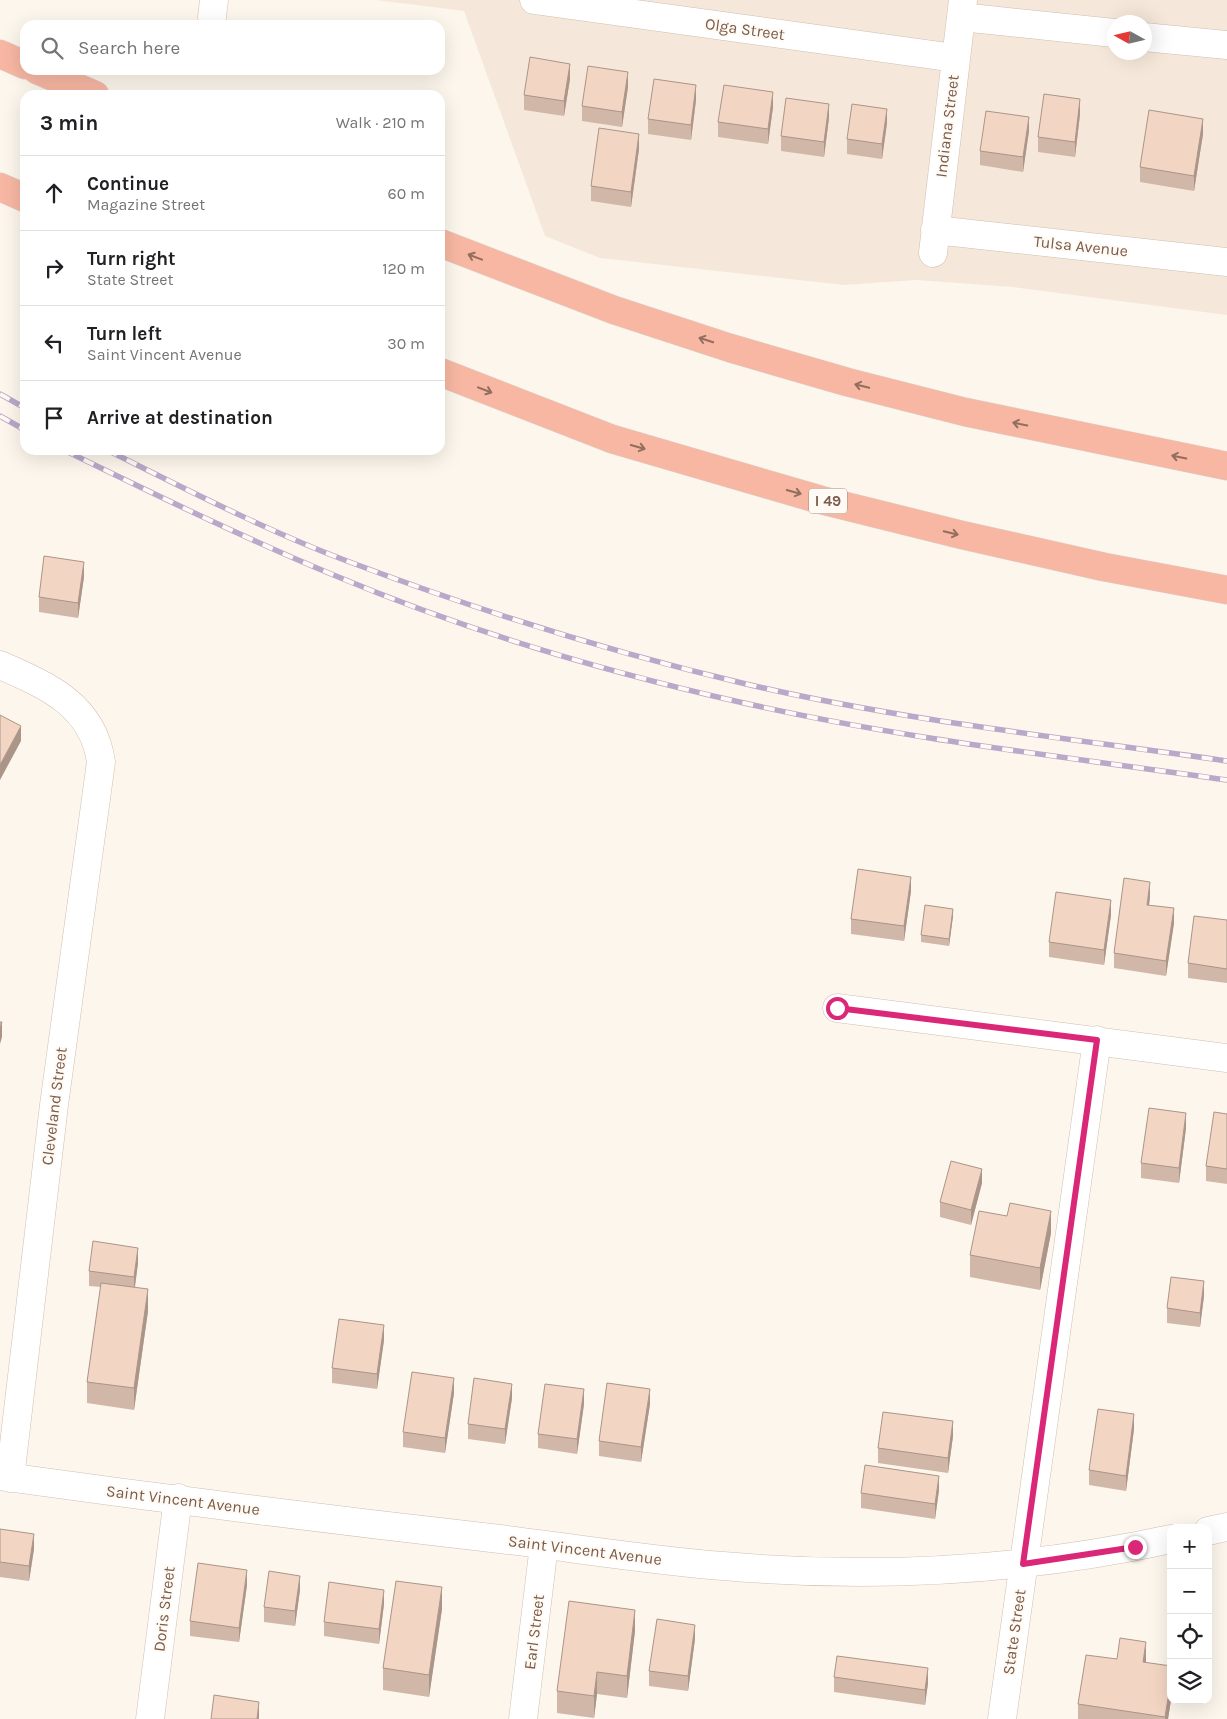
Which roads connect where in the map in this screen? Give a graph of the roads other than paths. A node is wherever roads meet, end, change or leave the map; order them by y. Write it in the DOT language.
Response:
graph roads {
  1 [pos="534,0"];
  2 [pos="962,9"];
  3 [pos="1107,33"];
  4 [pos="1152,38"];
  5 [pos="1227,46"];
  6 [pos="0,54"];
  7 [pos="955,58"];
  8 [pos="20,63"];
  9 [pos="49,75"];
  10 [pos="83,90"];
  11 [pos="0,187"];
  12 [pos="20,196"];
  13 [pos="934,241"];
  14 [pos="445,246"];
  15 [pos="1227,262"];
  16 [pos="445,374"];
  17 [pos="1227,466"];
  18 [pos="1227,590"];
  19 [pos="0,665"];
  20 [pos="837,1008"];
  21 [pos="1097,1040"];
  22 [pos="1227,1058"];
  23 [pos="5,1477"];
  24 [pos="178,1498"];
  25 [pos="1227,1527"];
  26 [pos="1212,1530"];
  27 [pos="1167,1540"];
  28 [pos="544,1545"];
  29 [pos="1023,1564"];
  30 [pos="150,1719"];
  31 [pos="523,1719"];
  32 [pos="1002,1719"];
  1 -- 7 [label="street, Olga Street"];
  2 -- 3 [label="street"];
  2 -- 7 [label="street, Indiana Street"];
  4 -- 5 [label="street"];
  6 -- 8 [label="highway"];
  7 -- 13 [label="street, Indiana Street"];
  9 -- 10 [label="highway"];
  11 -- 12 [label="highway"];
  13 -- 15 [label="street, Tulsa Avenue"];
  17 -- 14 [label="highway, one-way"];
  16 -- 18 [label="highway, I 49, one-way"];
  19 -- 23 [label="street, Cleveland Street"];
  20 -- 21 [label="street"];
  21 -- 22 [label="street"];
  21 -- 29 [label="street, State Street"];
  23 -- 24 [label="street, Saint Vincent Avenue"];
  24 -- 28 [label="street, Saint Vincent Avenue"];
  24 -- 30 [label="street, Doris Street"];
  25 -- 26 [label="street"];
  27 -- 29 [label="street, Saint Vincent Avenue"];
  28 -- 29 [label="street, Saint Vincent Avenue"];
  28 -- 31 [label="street, Earl Street"];
  29 -- 32 [label="street, State Street"];
}
